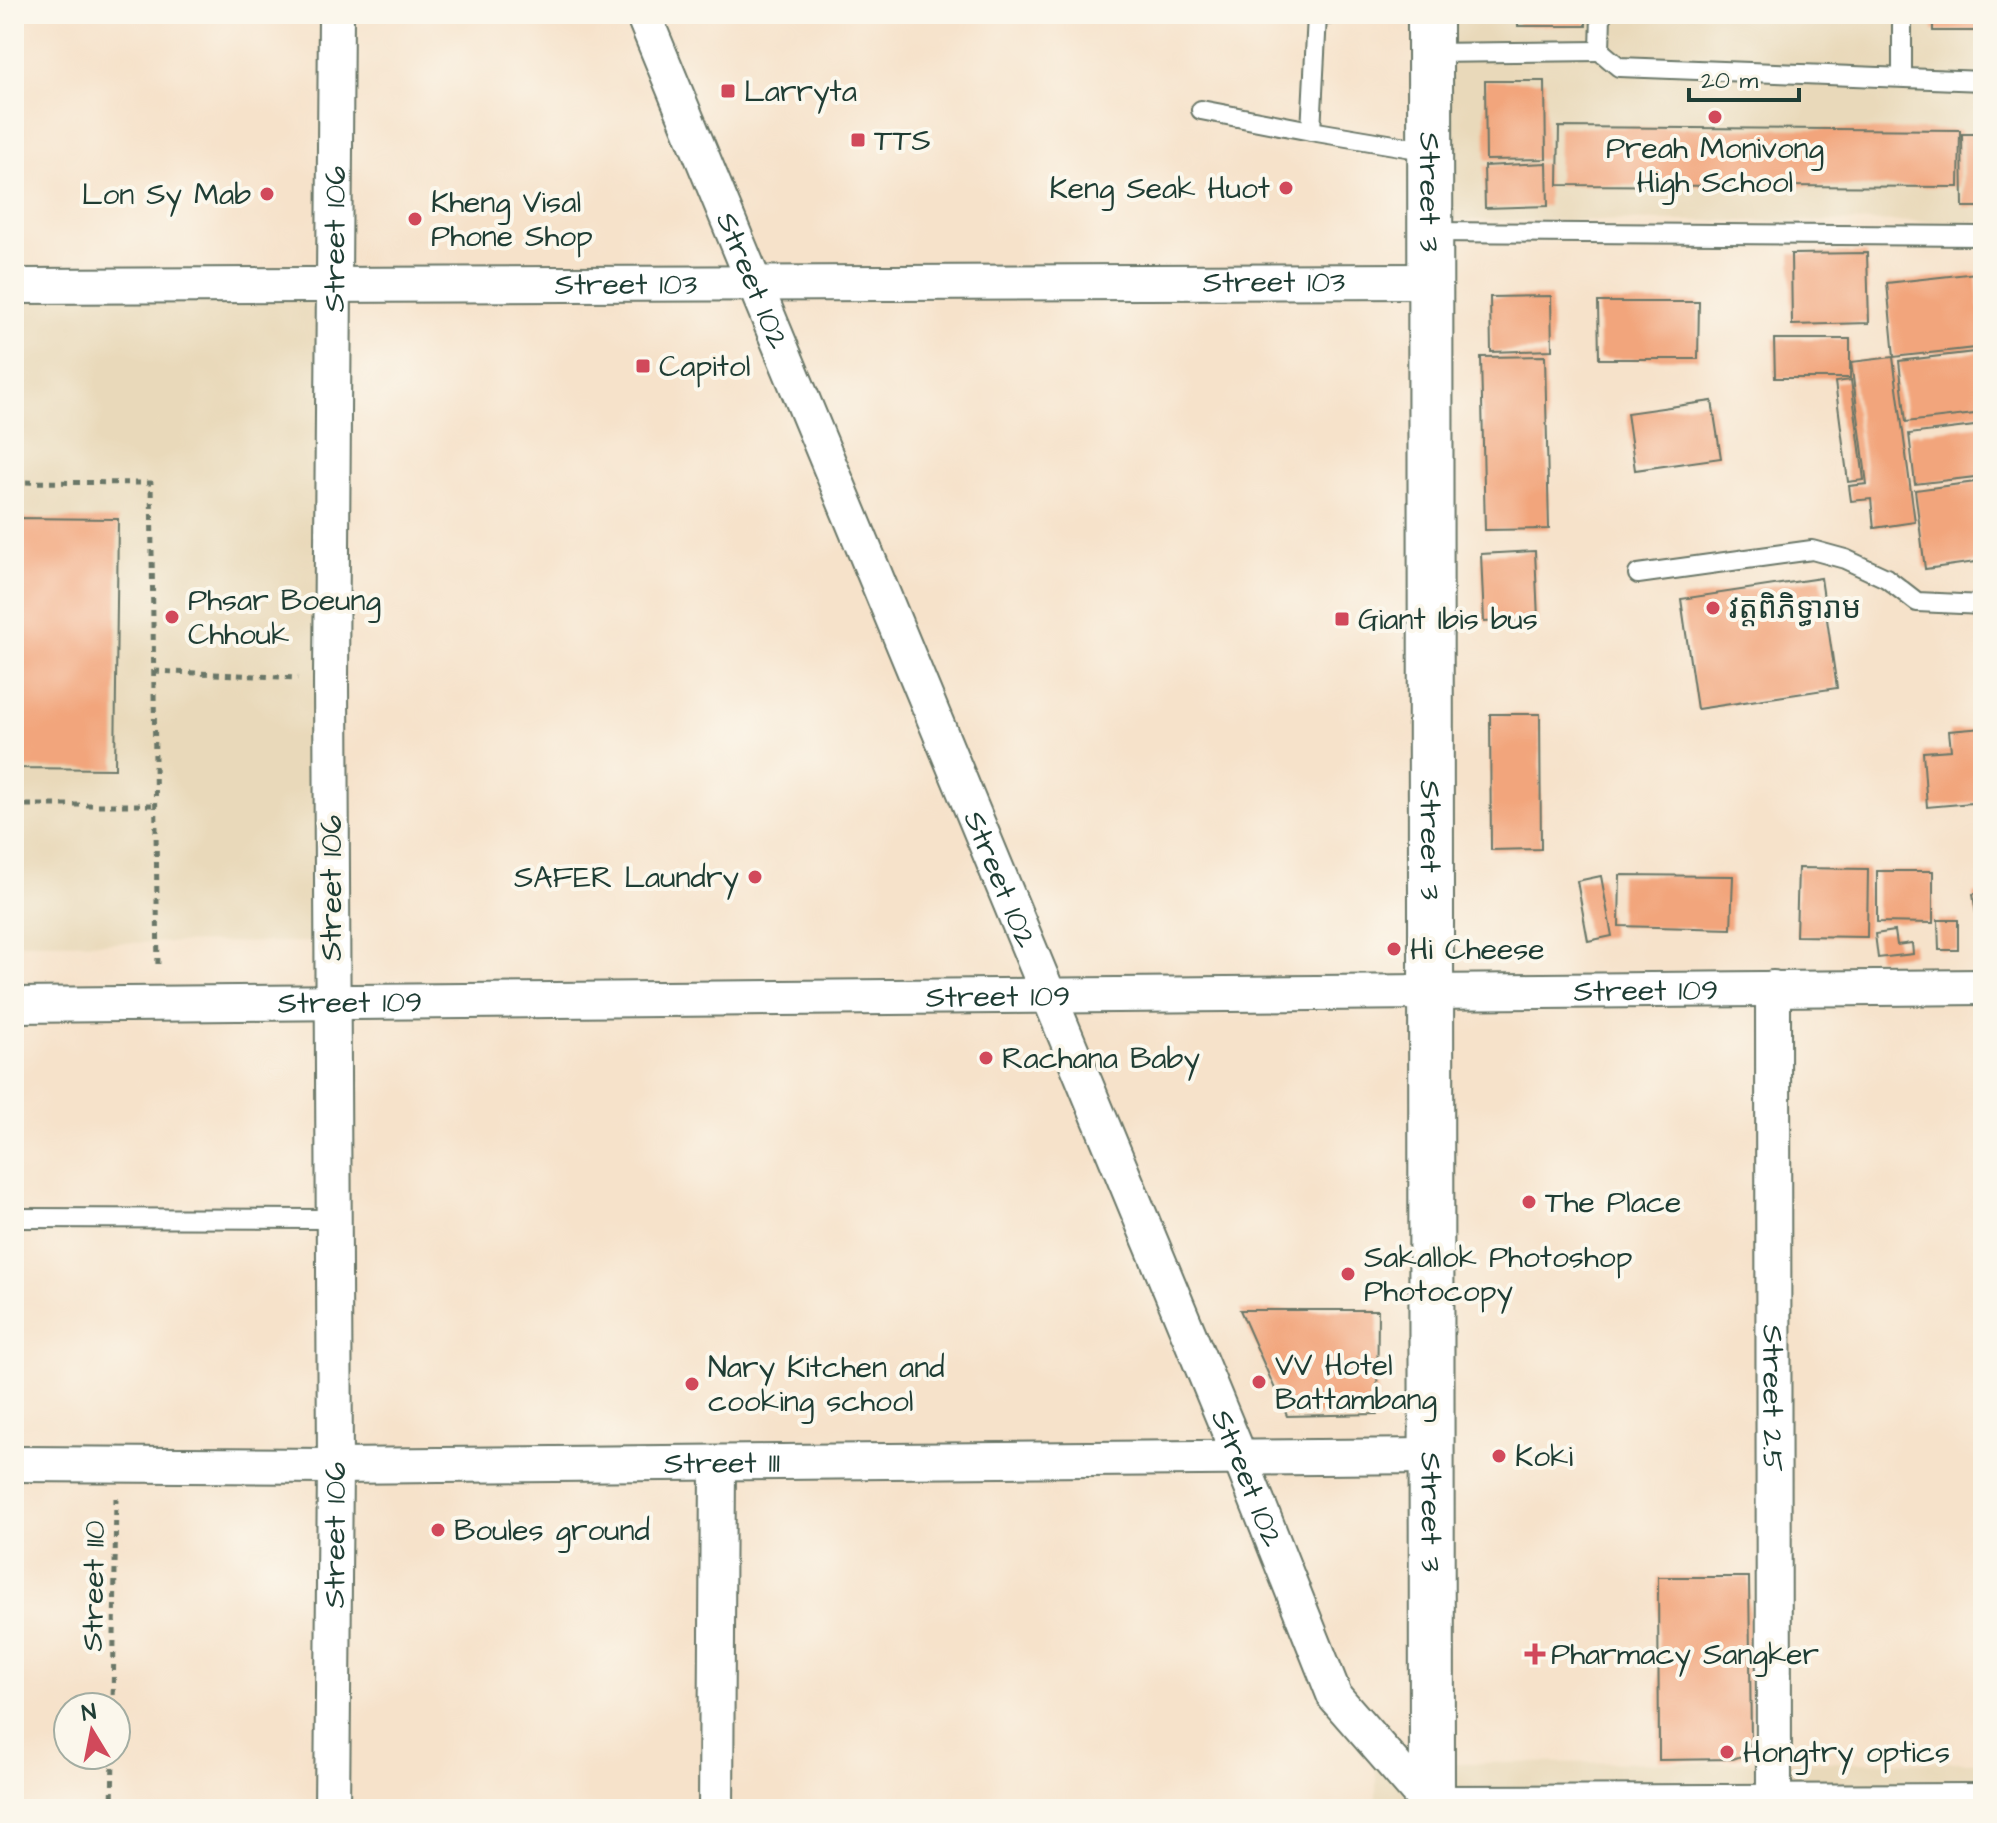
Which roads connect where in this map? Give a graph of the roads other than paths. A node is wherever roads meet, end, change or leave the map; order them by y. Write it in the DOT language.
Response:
graph roads {
  1 [pos="336,14"];
  2 [pos="643,14"];
  3 [pos="1331,14"];
  4 [pos="1601,14"];
  5 [pos="1902,14"];
  6 [pos="1430,33"];
  7 [pos="1600,51"];
  8 [pos="1902,77"];
  9 [pos="1983,81"];
  10 [pos="1201,110"];
  11 [pos="1311,131"];
  12 [pos="1430,151"];
  13 [pos="1430,232"];
  14 [pos="1983,236"];
  15 [pos="1430,281"];
  16 [pos="755,284"];
  17 [pos="333,285"];
  18 [pos="14,286"];
  19 [pos="1638,574"];
  20 [pos="1983,605"];
  21 [pos="1983,987"];
  22 [pos="1773,988"];
  23 [pos="1431,992"];
  24 [pos="1049,995"];
  25 [pos="331,1001"];
  26 [pos="14,1005"];
  27 [pos="14,1218"];
  28 [pos="332,1219"];
  29 [pos="1431,1456"];
  30 [pos="1240,1458"];
  31 [pos="718,1463"];
  32 [pos="14,1464"];
  33 [pos="335,1466"];
  34 [pos="1774,1806"];
  35 [pos="1983,1806"];
  36 [pos="1432,1808"];
  37 [pos="332,1809"];
  38 [pos="716,1809"];
  1 -- 17 [label="street, Street 106"];
  2 -- 16 [label="street, Street 102"];
  3 -- 11 [label="lane"];
  4 -- 7 [label="lane"];
  5 -- 8 [label="lane"];
  6 -- 7 [label="lane"];
  6 -- 12 [label="street, Street 3"];
  7 -- 8 [label="lane"];
  8 -- 9 [label="lane"];
  10 -- 11 [label="lane"];
  11 -- 12 [label="lane"];
  12 -- 13 [label="street, Street 3"];
  13 -- 14 [label="lane"];
  13 -- 15 [label="street, Street 3"];
  15 -- 16 [label="street, Street 103"];
  15 -- 23 [label="street, Street 3"];
  16 -- 17 [label="street, Street 103"];
  16 -- 24 [label="street, Street 102"];
  17 -- 18 [label="street, Street 103"];
  17 -- 25 [label="street, Street 106"];
  19 -- 20 [label="lane"];
  21 -- 22 [label="street, Street 109"];
  22 -- 23 [label="street, Street 109"];
  22 -- 34 [label="street, Street 2.5"];
  23 -- 24 [label="street, Street 109"];
  23 -- 29 [label="street, Street 3"];
  24 -- 25 [label="street, Street 109"];
  24 -- 30 [label="street, Street 102"];
  25 -- 26 [label="street, Street 109"];
  25 -- 28 [label="street, Street 106"];
  27 -- 28 [label="lane"];
  28 -- 33 [label="street, Street 106"];
  29 -- 30 [label="street, Street 111"];
  29 -- 36 [label="street, Street 3"];
  30 -- 31 [label="street, Street 111"];
  30 -- 36 [label="street, Street 102"];
  31 -- 33 [label="street, Street 111"];
  31 -- 38 [label="street"];
  32 -- 33 [label="street, Street 111"];
  33 -- 37 [label="street, Street 106"];
  34 -- 35 [label="street"];
  34 -- 36 [label="street"];
}
